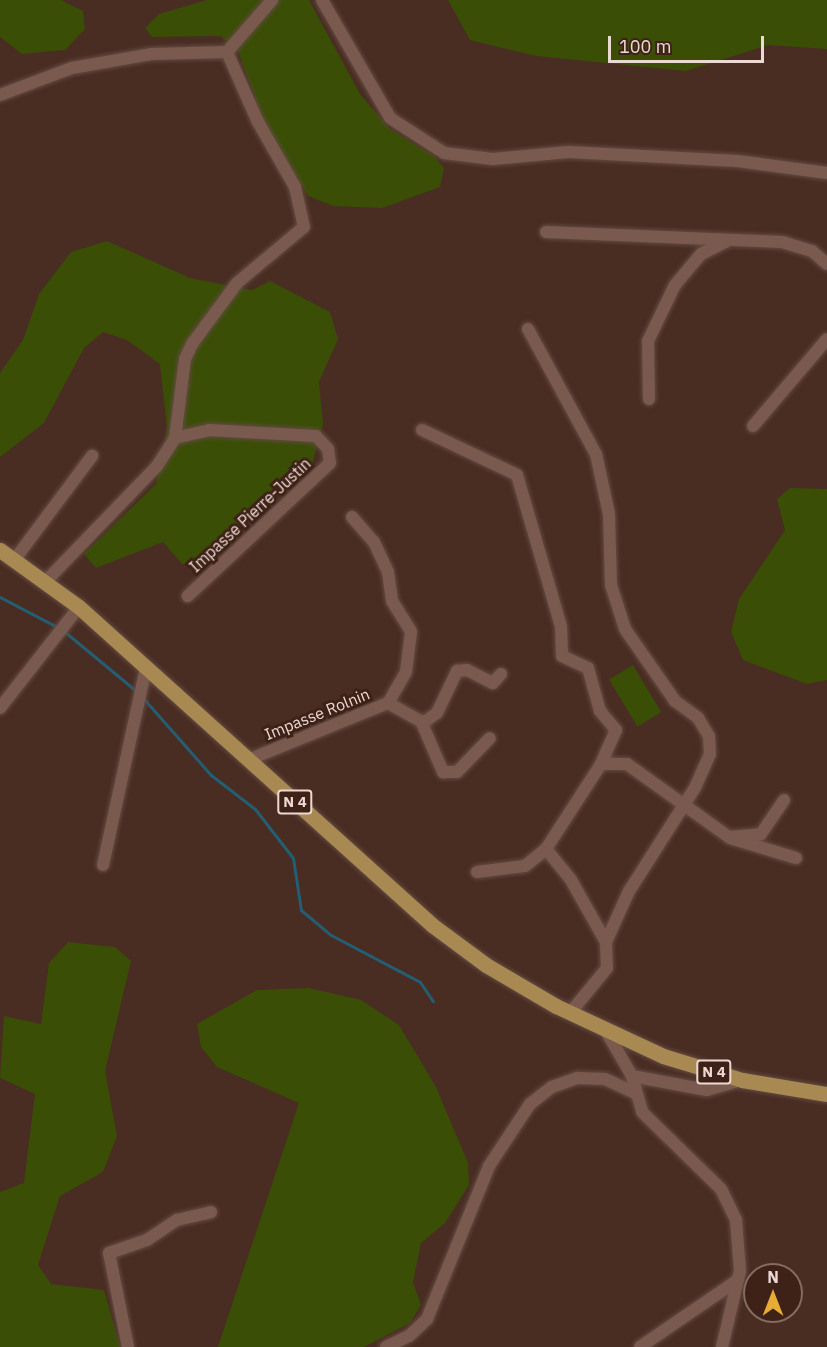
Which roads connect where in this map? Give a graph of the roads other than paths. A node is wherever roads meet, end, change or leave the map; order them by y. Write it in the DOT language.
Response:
graph roads {
  1 [pos="272,0"];
  2 [pos="322,0"];
  3 [pos="227,52"];
  4 [pos="0,95"];
  5 [pos="827,173"];
  6 [pos="546,231"];
  7 [pos="729,240"];
  8 [pos="827,264"];
  9 [pos="528,329"];
  10 [pos="827,339"];
  11 [pos="649,399"];
  12 [pos="753,426"];
  13 [pos="422,430"];
  14 [pos="175,438"];
  15 [pos="92,456"];
  16 [pos="352,517"];
  17 [pos="0,550"];
  18 [pos="15,559"];
  19 [pos="47,580"];
  20 [pos="188,596"];
  21 [pos="79,607"];
  22 [pos="146,668"];
  23 [pos="501,674"];
  24 [pos="388,703"];
  25 [pos="0,708"];
  26 [pos="423,723"];
  27 [pos="490,738"];
  28 [pos="248,760"];
  29 [pos="602,764"];
  30 [pos="784,800"];
  31 [pos="683,803"];
  32 [pos="729,837"];
  33 [pos="546,849"];
  34 [pos="796,858"];
  35 [pos="103,864"];
  36 [pos="477,872"];
  37 [pos="606,942"];
  38 [pos="570,1013"];
  39 [pos="606,1031"];
  40 [pos="633,1076"];
  41 [pos="742,1080"];
  42 [pos="633,1092"];
  43 [pos="827,1094"];
  44 [pos="211,1212"];
  45 [pos="738,1280"];
  46 [pos="128,1347"];
  47 [pos="386,1347"];
  48 [pos="640,1347"];
  49 [pos="722,1347"];
  1 -- 3 [label="street"];
  2 -- 5 [label="street"];
  3 -- 4 [label="street"];
  3 -- 14 [label="street"];
  6 -- 7 [label="street"];
  7 -- 8 [label="street"];
  7 -- 11 [label="street"];
  9 -- 31 [label="street"];
  10 -- 12 [label="street"];
  13 -- 29 [label="street"];
  14 -- 19 [label="street"];
  14 -- 20 [label="street, Impasse Pierre-Justin"];
  15 -- 18 [label="street"];
  16 -- 24 [label="street"];
  17 -- 18 [label="main road, N 4"];
  18 -- 19 [label="main road, N 4"];
  19 -- 21 [label="main road, N 4"];
  21 -- 22 [label="main road, N 4"];
  21 -- 25 [label="street"];
  22 -- 28 [label="main road, N 4"];
  22 -- 35 [label="street"];
  23 -- 26 [label="street"];
  24 -- 26 [label="street, Impasse Rolnin"];
  24 -- 28 [label="street, Impasse Rolnin"];
  26 -- 27 [label="street"];
  28 -- 38 [label="main road, N 4"];
  29 -- 31 [label="street"];
  29 -- 33 [label="street"];
  30 -- 32 [label="street"];
  31 -- 32 [label="street"];
  31 -- 37 [label="street"];
  32 -- 34 [label="street"];
  33 -- 36 [label="street"];
  33 -- 37 [label="street"];
  37 -- 38 [label="street"];
  38 -- 39 [label="main road, N 4"];
  39 -- 40 [label="street"];
  39 -- 41 [label="main road, N 4"];
  40 -- 41 [label="street"];
  40 -- 42 [label="street"];
  41 -- 43 [label="main road, N 4"];
  42 -- 45 [label="street"];
  42 -- 47 [label="street"];
  44 -- 46 [label="street"];
  45 -- 48 [label="street"];
  45 -- 49 [label="street"];
}
